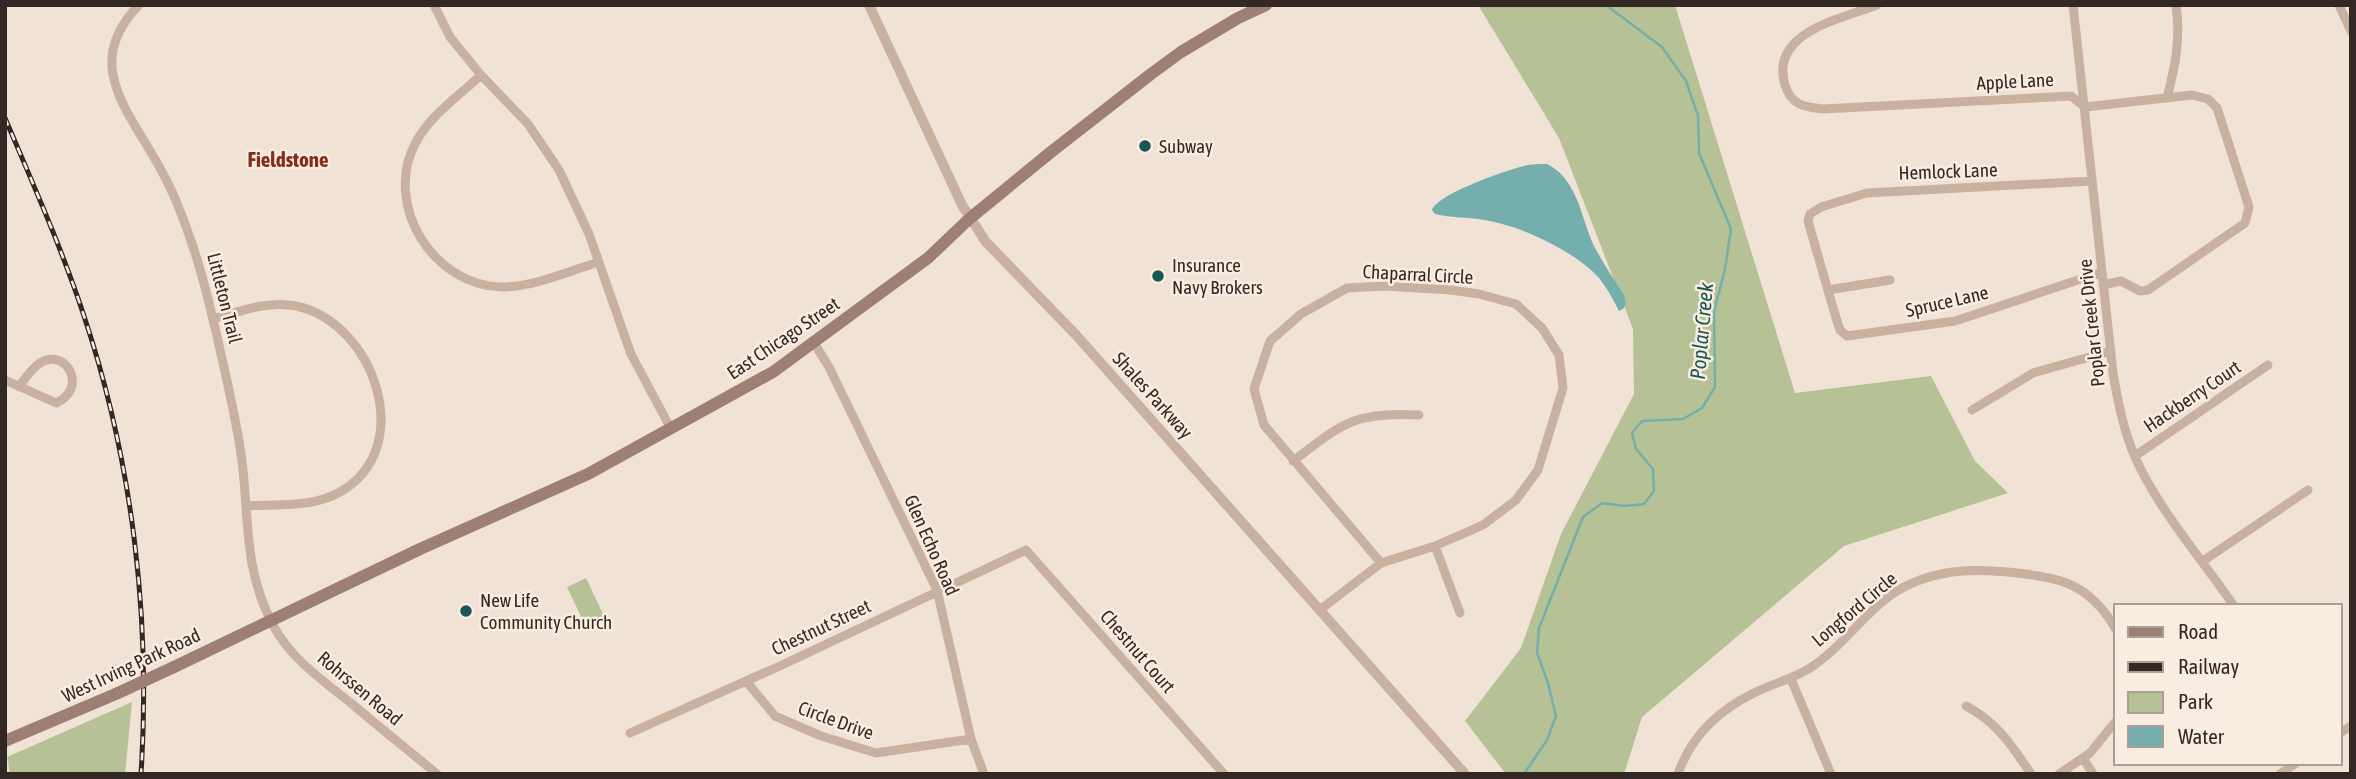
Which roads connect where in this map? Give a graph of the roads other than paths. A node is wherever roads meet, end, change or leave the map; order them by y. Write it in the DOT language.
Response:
graph roads {
  1 [pos="139,5"];
  2 [pos="434,5"];
  3 [pos="869,5"];
  4 [pos="1266,5"];
  5 [pos="1877,5"];
  6 [pos="2073,5"];
  7 [pos="2176,5"];
  8 [pos="2339,5"];
  9 [pos="2351,31"];
  10 [pos="481,75"];
  11 [pos="2168,98"];
  12 [pos="2085,107"];
  13 [pos="2092,181"];
  14 [pos="1810,214"];
  15 [pos="969,219"];
  16 [pos="599,262"];
  17 [pos="2102,272"];
  18 [pos="1890,280"];
  19 [pos="2103,285"];
  20 [pos="1828,290"];
  21 [pos="213,319"];
  22 [pos="814,343"];
  23 [pos="2111,351"];
  24 [pos="2268,365"];
  25 [pos="5,380"];
  26 [pos="19,387"];
  27 [pos="1972,410"];
  28 [pos="1419,415"];
  29 [pos="671,429"];
  30 [pos="2135,456"];
  31 [pos="1293,461"];
  32 [pos="2308,490"];
  33 [pos="246,506"];
  34 [pos="1434,546"];
  35 [pos="1026,550"];
  36 [pos="2203,561"];
  37 [pos="1381,563"];
  38 [pos="937,590"];
  39 [pos="2233,604"];
  40 [pos="1321,609"];
  41 [pos="1460,614"];
  42 [pos="271,621"];
  43 [pos="2114,627"];
  44 [pos="1791,679"];
  45 [pos="746,681"];
  46 [pos="1966,706"];
  47 [pos="2114,724"];
  48 [pos="630,733"];
  49 [pos="971,739"];
  50 [pos="5,741"];
  51 [pos="2083,758"];
  52 [pos="437,774"];
  53 [pos="984,774"];
  54 [pos="1224,774"];
  55 [pos="1465,774"];
  56 [pos="1678,774"];
  57 [pos="1831,774"];
  58 [pos="2031,774"];
  59 [pos="2059,774"];
  60 [pos="2093,774"];
  1 -- 21 [label="street, Littleton Trail"];
  2 -- 10 [label="street"];
  3 -- 15 [label="street, Shales Parkway"];
  4 -- 15 [label="main road, East Chicago Street"];
  5 -- 12 [label="street, Apple Lane"];
  6 -- 12 [label="street, Poplar Creek Drive"];
  7 -- 11 [label="street"];
  8 -- 9 [label="street"];
  10 -- 16 [label="street"];
  10 -- 16 [label="street"];
  11 -- 12 [label="street, Apple Lane"];
  11 -- 19 [label="street, Apple Lane"];
  12 -- 13 [label="street, Poplar Creek Drive"];
  13 -- 14 [label="street, Hemlock Lane"];
  13 -- 17 [label="street, Poplar Creek Drive"];
  14 -- 20 [label="street, Spruce Lane"];
  15 -- 22 [label="main road, East Chicago Street"];
  15 -- 40 [label="street, Shales Parkway"];
  16 -- 29 [label="street"];
  17 -- 19 [label="street, Poplar Creek Drive"];
  17 -- 20 [label="street, Spruce Lane"];
  18 -- 20 [label="street"];
  19 -- 23 [label="street, Poplar Creek Drive"];
  21 -- 33 [label="street, Littleton Trail"];
  21 -- 33 [label="street"];
  22 -- 29 [label="main road, East Chicago Street"];
  22 -- 38 [label="street, Glen Echo Road"];
  23 -- 27 [label="street"];
  23 -- 30 [label="street, Poplar Creek Drive"];
  24 -- 30 [label="street, Hackberry Court"];
  25 -- 26 [label="street"];
  26 -- 26 [label="street"];
  28 -- 31 [label="street"];
  29 -- 42 [label="main road, East Chicago Street"];
  30 -- 36 [label="street, Poplar Creek Drive"];
  31 -- 34 [label="street, Chaparral Circle"];
  31 -- 37 [label="street, Chaparral Circle"];
  32 -- 36 [label="street"];
  33 -- 42 [label="street, Littleton Trail"];
  34 -- 37 [label="street, Chaparral Circle"];
  34 -- 41 [label="street"];
  35 -- 38 [label="street, Chestnut Street"];
  35 -- 54 [label="street, Chestnut Court"];
  36 -- 39 [label="street, Poplar Creek Drive"];
  37 -- 40 [label="street, Chaparral Circle"];
  38 -- 45 [label="street, Chestnut Street"];
  38 -- 49 [label="street, Glen Echo Road"];
  40 -- 55 [label="street, Shales Parkway"];
  42 -- 50 [label="main road, West Irving Park Road, bridge"];
  42 -- 52 [label="street, Rohrssen Road"];
  43 -- 44 [label="street, Longford Circle"];
  44 -- 56 [label="street, Longford Circle"];
  44 -- 57 [label="street"];
  45 -- 48 [label="street, Chestnut Street"];
  45 -- 49 [label="street, Circle Drive"];
  46 -- 58 [label="street"];
  47 -- 51 [label="street"];
  49 -- 53 [label="street, Glen Echo Road"];
  51 -- 59 [label="street"];
  51 -- 60 [label="street"];
}
